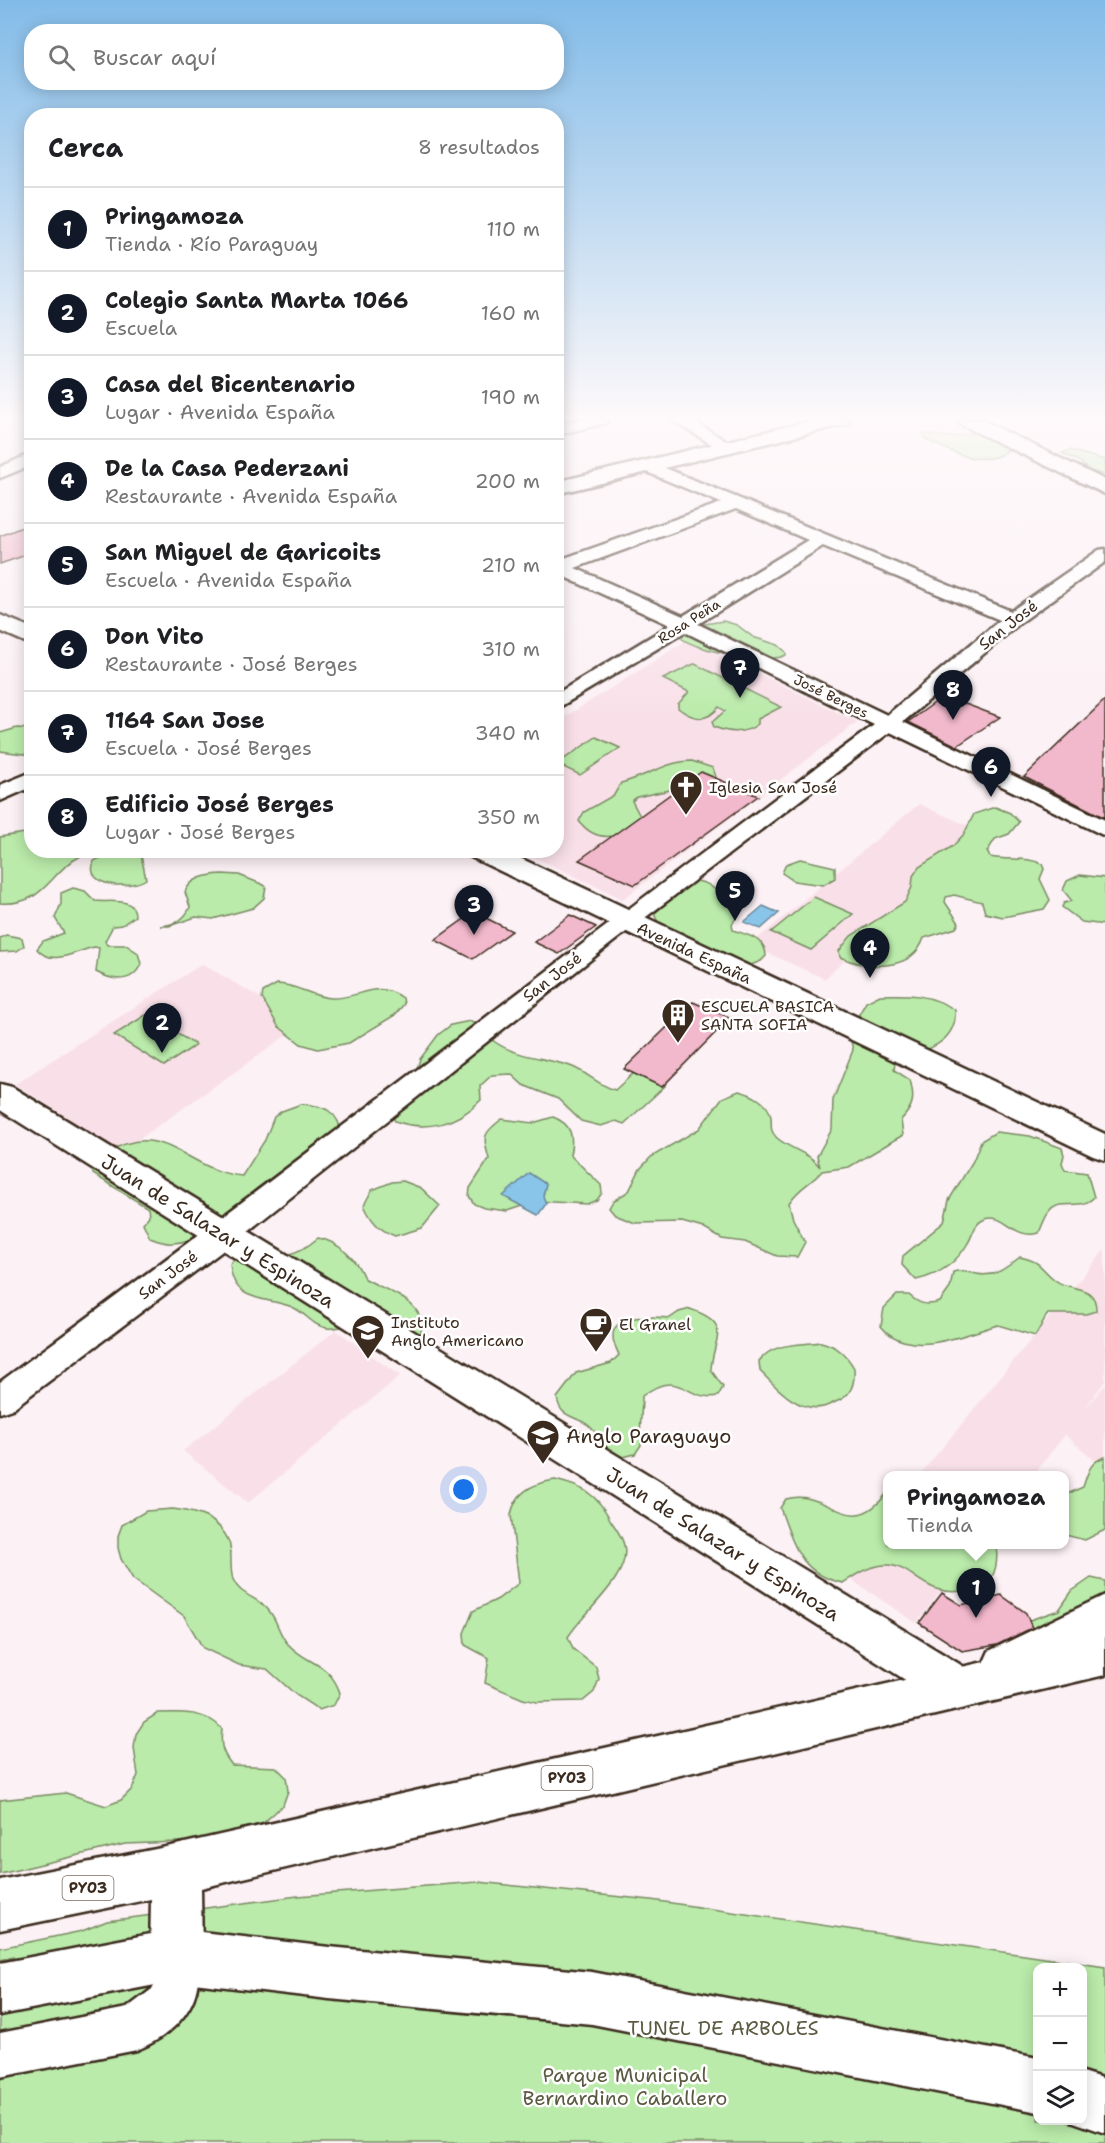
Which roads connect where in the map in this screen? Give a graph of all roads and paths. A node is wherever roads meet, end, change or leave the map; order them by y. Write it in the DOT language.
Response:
graph roads {
  1 [pos="689,520"];
  2 [pos="777,520"];
  3 [pos="822,539"];
  4 [pos="1105,554"];
  5 [pos="564,565"];
  6 [pos="564,570"];
  7 [pos="1013,619"];
  8 [pos="684,624"];
  9 [pos="564,694"];
  10 [pos="888,724"];
  11 [pos="24,782"];
  12 [pos="0,794"];
  13 [pos="1105,829"];
  14 [pos="496,858"];
  15 [pos="626,920"];
  16 [pos="0,1095"];
  17 [pos="1105,1148"];
  18 [pos="222,1235"];
  19 [pos="0,1400"];
  20 [pos="1105,1615"];
  21 [pos="1105,1655"];
  22 [pos="958,1688"];
  23 [pos="176,1869"];
  24 [pos="0,1905"];
  25 [pos="176,1955"];
  26 [pos="0,1989"];
  27 [pos="0,2055"];
  28 [pos="1033,2084"];
  29 [pos="1087,2100"];
  30 [pos="1105,2106"];
  1 -- 5 [label="street"];
  2 -- 3 [label="street"];
  3 -- 7 [label="street"];
  3 -- 8 [label="street, Rosa Peña"];
  4 -- 7 [label="street, San José"];
  6 -- 8 [label="street, José Berges"];
  7 -- 10 [label="street, San José"];
  8 -- 9 [label="street, Rosa Peña"];
  8 -- 10 [label="street, José Berges"];
  10 -- 13 [label="street, José Berges"];
  10 -- 15 [label="street, San José"];
  11 -- 12 [label="street"];
  14 -- 15 [label="main road, Avenida España"];
  15 -- 17 [label="main road, Avenida España"];
  15 -- 18 [label="street, San José"];
  16 -- 18 [label="main road, Juan de Salazar y Espinoza"];
  18 -- 19 [label="street, San José"];
  18 -- 22 [label="main road, Juan de Salazar y Espinoza"];
  20 -- 22 [label="main road"];
  21 -- 22 [label="main road, PY03"];
  22 -- 23 [label="main road, PY03"];
  23 -- 24 [label="main road, PY03"];
  23 -- 25 [label="main road"];
  25 -- 26 [label="main road"];
  25 -- 27 [label="street"];
  25 -- 28 [label="main road"];
  29 -- 30 [label="main road"];
}
